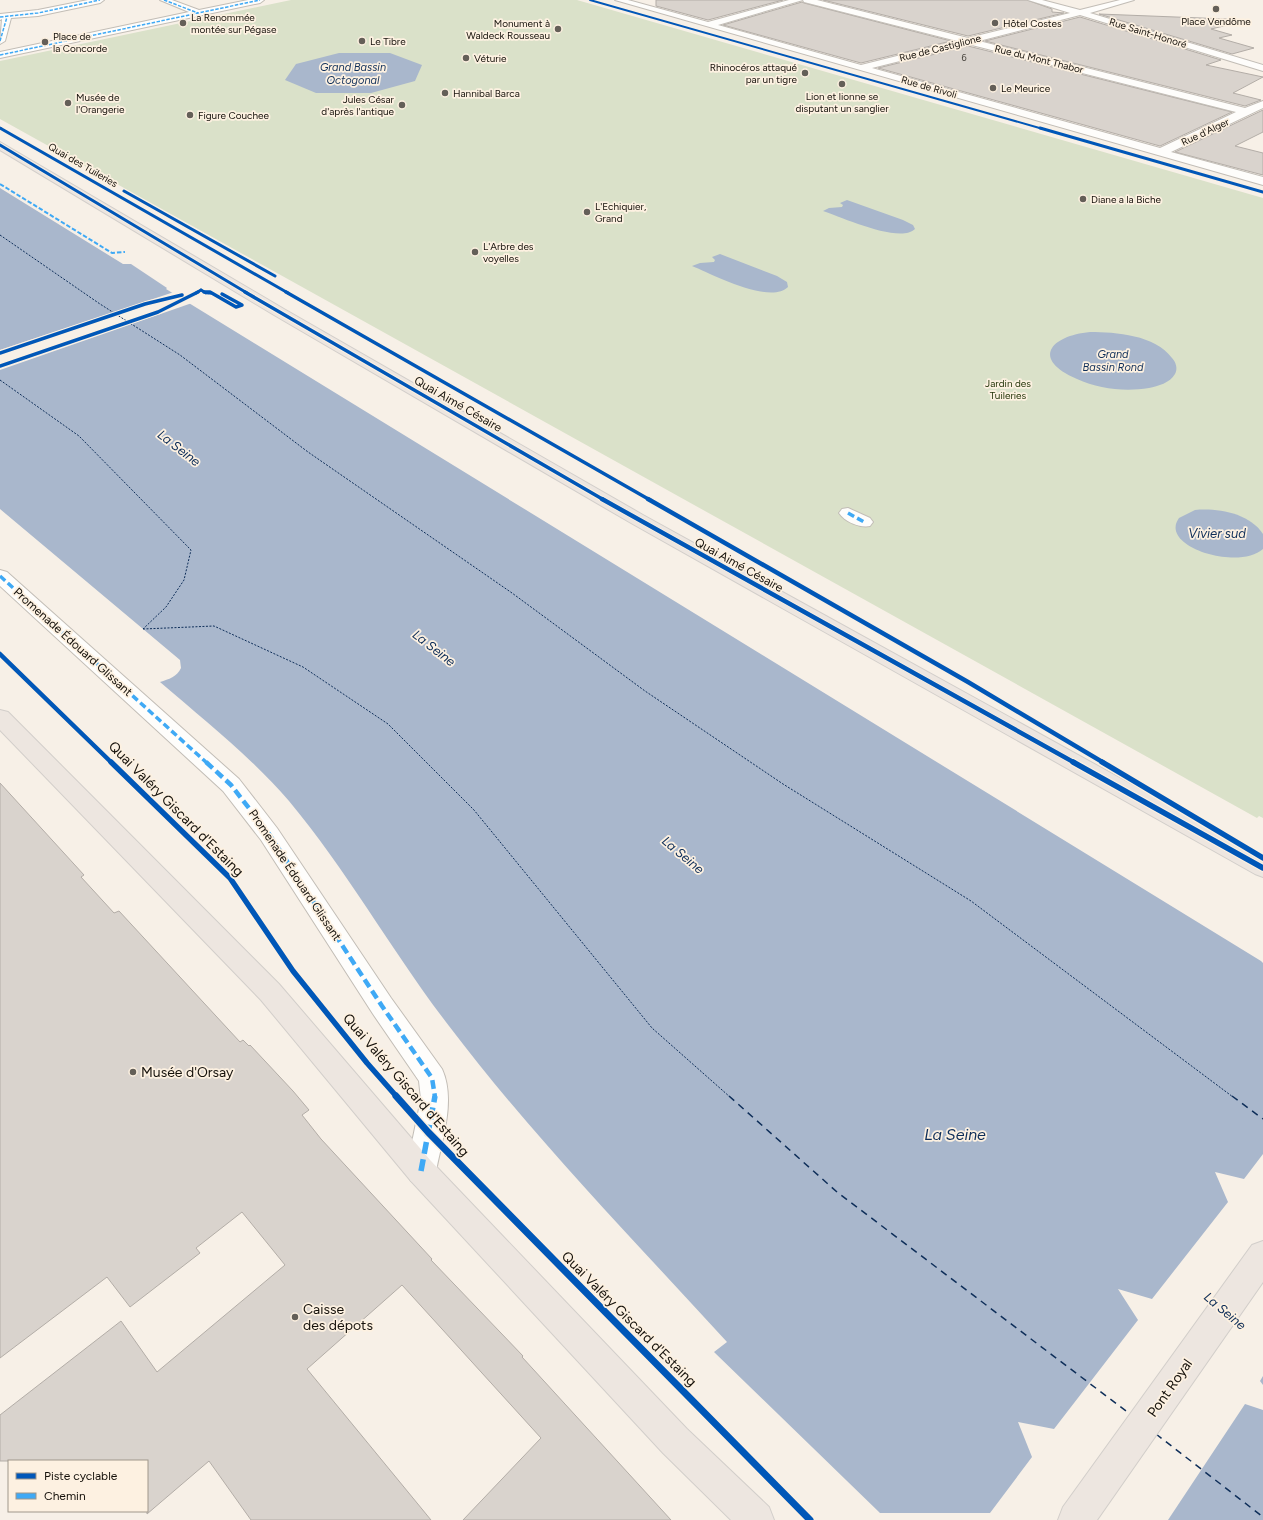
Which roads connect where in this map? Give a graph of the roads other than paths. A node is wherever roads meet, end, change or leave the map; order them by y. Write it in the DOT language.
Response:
graph roads {
  1 [pos="100,0"];
  2 [pos="164,0"];
  3 [pos="260,0"];
  4 [pos="620,0"];
  5 [pos="799,0"];
  6 [pos="807,0"];
  7 [pos="1032,0"];
  8 [pos="1130,0"];
  9 [pos="1082,12"];
  10 [pos="198,13"];
  11 [pos="4,17"];
  12 [pos="709,25"];
  13 [pos="0,41"];
  14 [pos="968,41"];
  15 [pos="0,55"];
  16 [pos="860,68"];
  17 [pos="1263,68"];
  18 [pos="1263,104"];
  19 [pos="1247,112"];
  20 [pos="0,145"];
  21 [pos="1161,152"];
  22 [pos="1263,181"];
  23 [pos="0,576"];
  24 [pos="0,717"];
  25 [pos="1263,868"];
  26 [pos="421,1171"];
  27 [pos="1263,1256"];
  28 [pos="756,1520"];
  29 [pos="1076,1520"];
  1 -- 11 [label="street"];
  2 -- 10 [label="street"];
  3 -- 10 [label="street"];
  4 -- 12 [label="street, Rue de Rivoli"];
  5 -- 12 [label="street"];
  6 -- 14 [label="street, Rue du Mont Thabor"];
  7 -- 9 [label="street, Rue Saint-Honoré"];
  8 -- 9 [label="street"];
  9 -- 14 [label="street, Rue de Castiglione"];
  9 -- 17 [label="street, Rue Saint-Honoré"];
  10 -- 15 [label="street"];
  11 -- 13 [label="street"];
  12 -- 16 [label="street, Rue de Rivoli"];
  14 -- 16 [label="street, Rue de Castiglione"];
  14 -- 19 [label="street, Rue du Mont Thabor"];
  16 -- 21 [label="street, Rue de Rivoli"];
  18 -- 19 [label="street, Rue d'Alger"];
  19 -- 21 [label="street, Rue d'Alger"];
  20 -- 25 [label="main road, Quai Aimé Césaire"];
  21 -- 22 [label="street, Rue de Rivoli"];
  23 -- 26 [label="street, Promenade Édouard Glissant"];
  24 -- 26 [label="main road"];
  26 -- 28 [label="main road"];
  27 -- 29 [label="main road, Pont Royal"];
}
